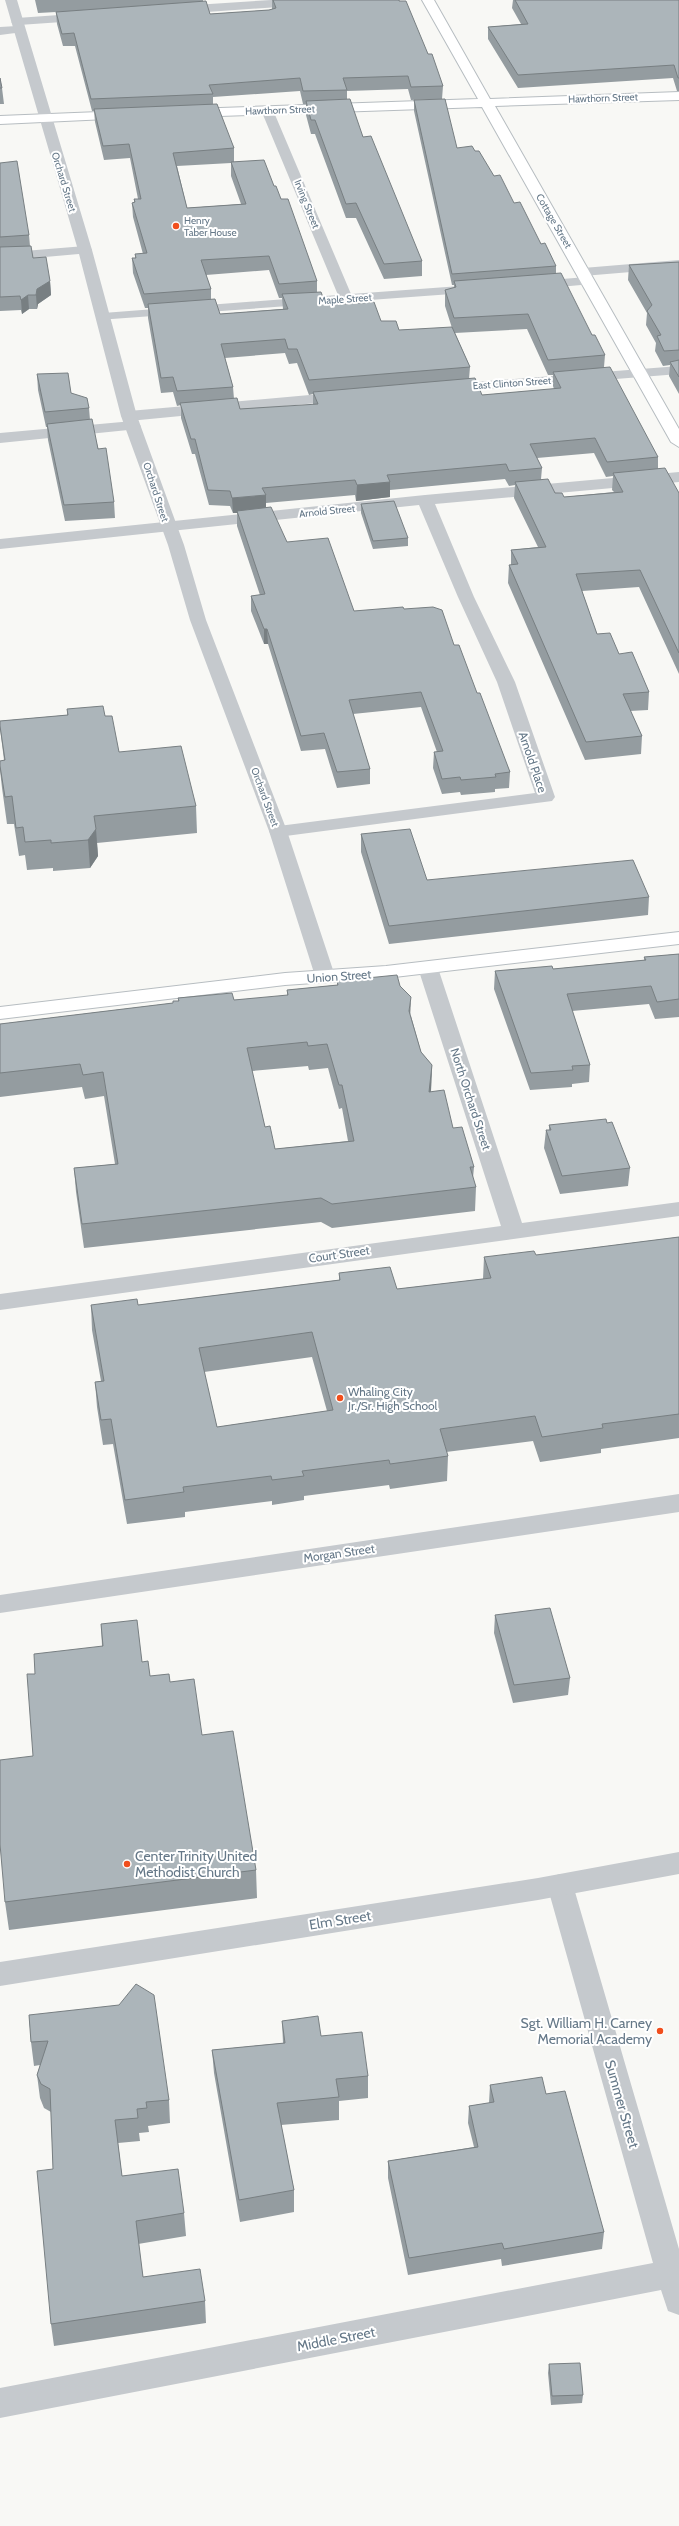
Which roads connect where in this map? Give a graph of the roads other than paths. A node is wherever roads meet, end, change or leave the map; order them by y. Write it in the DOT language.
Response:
graph roads {
  1 [pos="11,0"];
  2 [pos="322,0"];
  3 [pos="428,0"];
  4 [pos="235,3"];
  5 [pos="166,11"];
  6 [pos="103,16"];
  7 [pos="18,26"];
  8 [pos="0,31"];
  9 [pos="679,96"];
  10 [pos="486,102"];
  11 [pos="267,110"];
  12 [pos="175,114"];
  13 [pos="136,115"];
  14 [pos="45,118"];
  15 [pos="0,120"];
  16 [pos="85,250"];
  17 [pos="0,257"];
  18 [pos="679,264"];
  19 [pos="585,276"];
  20 [pos="525,286"];
  21 [pos="486,288"];
  22 [pos="346,298"];
  23 [pos="103,317"];
  24 [pos="679,370"];
  25 [pos="641,373"];
  26 [pos="430,389"];
  27 [pos="359,396"];
  28 [pos="131,421"];
  29 [pos="0,438"];
  30 [pos="679,442"];
  31 [pos="679,477"];
  32 [pos="425,500"];
  33 [pos="168,527"];
  34 [pos="0,544"];
  35 [pos="278,831"];
  36 [pos="679,938"];
  37 [pos="428,968"];
  38 [pos="325,976"];
  39 [pos="0,1013"];
  40 [pos="679,1209"];
  41 [pos="513,1230"];
  42 [pos="0,1302"];
  43 [pos="679,1503"];
  44 [pos="0,1604"];
  45 [pos="679,1863"];
  46 [pos="560,1885"];
  47 [pos="0,1974"];
  48 [pos="675,2287"];
  49 [pos="0,2403"];
  1 -- 7 [label="street, Orchard Street"];
  2 -- 4 [label="street"];
  3 -- 10 [label="main road, Cottage Street"];
  4 -- 5 [label="street"];
  6 -- 7 [label="street"];
  7 -- 8 [label="street"];
  7 -- 14 [label="street, Orchard Street"];
  9 -- 10 [label="main road, Hawthorn Street"];
  10 -- 11 [label="main road, Hawthorn Street"];
  10 -- 19 [label="main road, Cottage Street"];
  11 -- 12 [label="main road, Hawthorn Street"];
  11 -- 22 [label="street, Irving Street"];
  13 -- 14 [label="main road"];
  14 -- 15 [label="main road"];
  14 -- 16 [label="street, Orchard Street"];
  16 -- 17 [label="street"];
  16 -- 23 [label="street, Orchard Street"];
  18 -- 19 [label="street"];
  19 -- 20 [label="street"];
  19 -- 25 [label="main road, Cottage Street"];
  21 -- 22 [label="street, Maple Street"];
  22 -- 23 [label="street, Maple Street"];
  23 -- 28 [label="street, Orchard Street"];
  24 -- 25 [label="street, East Clinton Street"];
  25 -- 26 [label="street, East Clinton Street"];
  25 -- 30 [label="main road, Cottage Street"];
  27 -- 28 [label="street"];
  28 -- 29 [label="street"];
  28 -- 33 [label="street, Orchard Street"];
  31 -- 32 [label="street, Arnold Street"];
  32 -- 33 [label="street, Arnold Street"];
  32 -- 35 [label="street, Arnold Place"];
  33 -- 34 [label="street, Arnold Street"];
  33 -- 35 [label="street, Orchard Street"];
  35 -- 38 [label="street, Orchard Street"];
  36 -- 37 [label="main road, Union Street"];
  37 -- 38 [label="main road, Union Street"];
  37 -- 41 [label="street, North Orchard Street"];
  38 -- 39 [label="main road, Union Street"];
  40 -- 41 [label="street, Court Street"];
  41 -- 42 [label="street, Court Street"];
  43 -- 44 [label="street, Morgan Street"];
  45 -- 46 [label="street, Elm Street"];
  46 -- 47 [label="street, Elm Street"];
  46 -- 48 [label="street, Summer Street"];
  48 -- 49 [label="street, Middle Street"];
}
